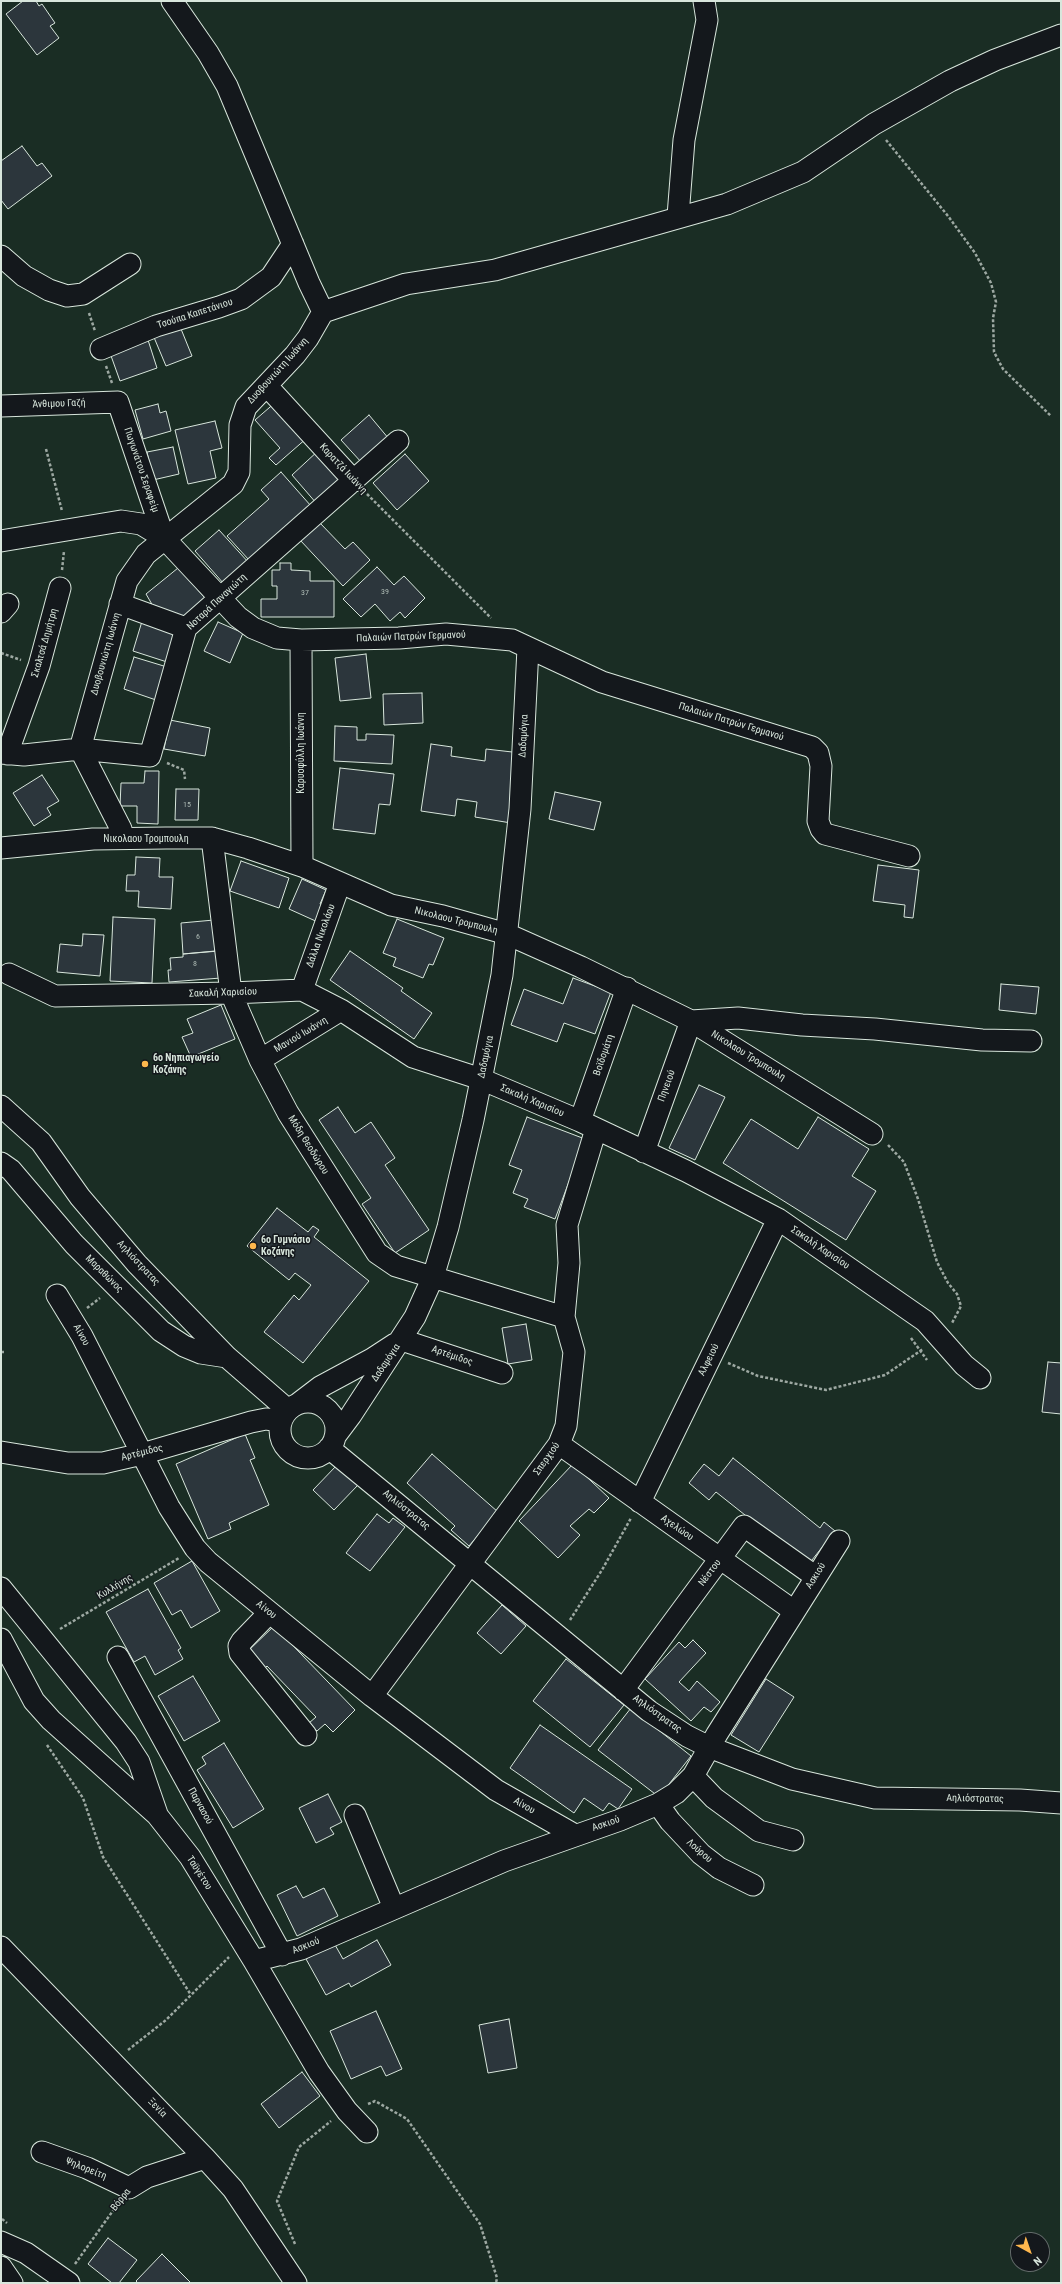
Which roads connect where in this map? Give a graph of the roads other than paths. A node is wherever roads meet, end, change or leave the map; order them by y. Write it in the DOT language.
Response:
graph roads {
  1 [pos="172,1"];
  2 [pos="715,1"];
  3 [pos="705,11"];
  4 [pos="1061,35"];
  5 [pos="678,216"];
  6 [pos="293,244"];
  7 [pos="1,256"];
  8 [pos="130,264"];
  9 [pos="323,312"];
  10 [pos="101,350"];
  11 [pos="267,386"];
  12 [pos="118,402"];
  13 [pos="1,406"];
  14 [pos="398,441"];
  15 [pos="354,481"];
  16 [pos="164,538"];
  17 [pos="1,541"];
  18 [pos="60,588"];
  19 [pos="219,598"];
  20 [pos="120,604"];
  21 [pos="186,628"];
  22 [pos="301,640"];
  23 [pos="520,644"];
  24 [pos="80,749"];
  25 [pos="4,754"];
  26 [pos="122,829"];
  27 [pos="212,838"];
  28 [pos="1,848"];
  29 [pos="909,856"];
  30 [pos="302,866"];
  31 [pos="340,883"];
  32 [pos="508,934"];
  33 [pos="9,974"];
  34 [pos="627,988"];
  35 [pos="302,990"];
  36 [pos="231,993"];
  37 [pos="342,1010"];
  38 [pos="691,1021"];
  39 [pos="1031,1041"];
  40 [pos="260,1060"];
  41 [pos="481,1080"];
  42 [pos="5,1112"];
  43 [pos="588,1125"];
  44 [pos="872,1134"];
  45 [pos="644,1152"];
  46 [pos="1,1163"];
  47 [pos="778,1219"];
  48 [pos="433,1277"];
  49 [pos="57,1295"];
  50 [pos="564,1317"];
  51 [pos="402,1340"];
  52 [pos="227,1357"];
  53 [pos="502,1373"];
  54 [pos="980,1378"];
  55 [pos="289,1411"];
  56 [pos="332,1441"];
  57 [pos="559,1444"];
  58 [pos="1,1452"];
  59 [pos="142,1454"];
  60 [pos="640,1502"];
  61 [pos="839,1541"];
  62 [pos="721,1559"];
  63 [pos="471,1563"];
  64 [pos="816,1577"];
  65 [pos="1,1588"];
  66 [pos="794,1611"];
  67 [pos="269,1613"];
  68 [pos="1,1639"];
  69 [pos="118,1657"];
  70 [pos="623,1690"];
  71 [pos="372,1696"];
  72 [pos="306,1735"];
  73 [pos="709,1747"];
  74 [pos="692,1776"];
  75 [pos="1061,1803"];
  76 [pos="658,1804"];
  77 [pos="157,1815"];
  78 [pos="355,1815"];
  79 [pos="575,1835"];
  80 [pos="793,1840"];
  81 [pos="220,1843"];
  82 [pos="190,1857"];
  83 [pos="753,1885"];
  84 [pos="394,1908"];
  85 [pos="1,1947"];
  86 [pos="282,1955"];
  87 [pos="254,1961"];
  88 [pos="367,2132"];
  89 [pos="42,2152"];
  90 [pos="205,2158"];
  91 [pos="129,2188"];
  92 [pos="1,2242"];
  93 [pos="1,2268"];
  94 [pos="66,2281"];
  95 [pos="12,2283"];
  96 [pos="296,2283"];
  1 -- 6 [label="street"];
  2 -- 3 [label="street"];
  3 -- 5 [label="street"];
  4 -- 5 [label="street"];
  5 -- 9 [label="street"];
  6 -- 9 [label="street"];
  6 -- 10 [label="street, Τσούπα Καπετάνιου"];
  7 -- 8 [label="street"];
  9 -- 11 [label="street, Δυοβουνιώτη Ιωάννη"];
  11 -- 15 [label="street, Καρατζά Ιωάννη"];
  11 -- 16 [label="street, Δυοβουνιώτη Ιωάννη"];
  12 -- 13 [label="street, Άνθιμου Γαζή"];
  12 -- 16 [label="street, Πωγωνάτου Σεραφείμ"];
  14 -- 15 [label="street, Νοταρά Παναγιώτη"];
  15 -- 19 [label="street, Νοταρά Παναγιώτη"];
  16 -- 17 [label="street, Παλαιών Πατρών Γερμανού"];
  16 -- 19 [label="street, Παλαιών Πατρών Γερμανού"];
  16 -- 20 [label="street, Δυοβουνιώτη Ιωάννη"];
  18 -- 25 [label="street, Σκαλτσά Δημήτρη"];
  19 -- 21 [label="street, Νοταρά Παναγιώτη"];
  19 -- 22 [label="street, Παλαιών Πατρών Γερμανού"];
  20 -- 21 [label="street"];
  20 -- 24 [label="street, Δυοβουνιώτη Ιωάννη"];
  21 -- 24 [label="street, Νοταρά Παναγιώτη"];
  22 -- 23 [label="street, Παλαιών Πατρών Γερμανού"];
  22 -- 30 [label="street, Καρυοφύλλη Ιωάννη"];
  23 -- 29 [label="street, Παλαιών Πατρών Γερμανού"];
  23 -- 32 [label="street, Δαδαμόγια"];
  24 -- 25 [label="street"];
  24 -- 26 [label="street"];
  27 -- 28 [label="street, Νικολαου Τρομπουλη"];
  27 -- 30 [label="street, Νικολαου Τρομπουλη"];
  27 -- 36 [label="street, Μόδη Θεοδώρου"];
  30 -- 31 [label="street, Νικολαου Τρομπουλη"];
  31 -- 32 [label="street, Νικολαου Τρομπουλη"];
  31 -- 35 [label="street, Δάλλα Νικολάου"];
  32 -- 34 [label="street, Νικολαου Τρομπουλη"];
  32 -- 41 [label="street, Δαδαμόγια"];
  33 -- 36 [label="street, Σακαλή Χαρισίου"];
  34 -- 38 [label="street, Νικολαου Τρομπουλη"];
  34 -- 43 [label="street, Βοϊδομάτη"];
  35 -- 36 [label="street, Σακαλή Χαρισίου"];
  35 -- 37 [label="street, Σακαλή Χαρισίου"];
  36 -- 40 [label="street, Μόδη Θεοδώρου"];
  37 -- 40 [label="street, Μανιού Ιωάννη"];
  37 -- 41 [label="street, Σακαλή Χαρισίου"];
  38 -- 39 [label="street"];
  38 -- 44 [label="street, Νικολαου Τρομπουλη"];
  38 -- 45 [label="street, Πηνειού"];
  40 -- 48 [label="street, Μόδη Θεοδώρου"];
  41 -- 43 [label="street, Σακαλή Χαρισίου"];
  41 -- 48 [label="street, Δαδαμόγια"];
  42 -- 52 [label="street, Αηλιόστρατας"];
  43 -- 45 [label="street, Σακαλή Χαρισίου"];
  43 -- 50 [label="street, Σπερχιού"];
  45 -- 47 [label="street, Σακαλή Χαρισίου"];
  46 -- 52 [label="street, Μαραθώνος"];
  47 -- 54 [label="street, Σακαλή Χαρισίου"];
  47 -- 60 [label="street, Αλφειού"];
  48 -- 50 [label="street, Μόδη Θεοδώρου"];
  48 -- 51 [label="street, Δαδαμόγια"];
  49 -- 59 [label="street, Αίνου"];
  50 -- 57 [label="street, Σπερχιού"];
  51 -- 53 [label="street, Αρτέμιδος"];
  51 -- 55 [label="street"];
  51 -- 56 [label="street, Δαδαμόγια"];
  52 -- 55 [label="street, Αηλιόστρατας"];
  55 -- 56 [label="street"];
  55 -- 56 [label="street"];
  55 -- 59 [label="street, Αρτέμιδος"];
  56 -- 63 [label="street, Αηλιόστρατας"];
  57 -- 60 [label="street, Αχελώου"];
  57 -- 63 [label="street, Σπερχιού"];
  58 -- 59 [label="street, Αρτέμιδος"];
  59 -- 67 [label="street, Αίνου"];
  60 -- 62 [label="street, Αχελώου"];
  61 -- 64 [label="street, Ασκιού"];
  62 -- 64 [label="street, Νέστου"];
  62 -- 66 [label="street, Αχελώου"];
  62 -- 70 [label="street, Νέστου"];
  63 -- 70 [label="street, Αηλιόστρατας"];
  63 -- 71 [label="street, Σπερχιού"];
  64 -- 66 [label="street, Ασκιού"];
  65 -- 77 [label="street"];
  66 -- 73 [label="street, Ασκιού"];
  67 -- 71 [label="street, Αίνου"];
  67 -- 72 [label="street"];
  68 -- 77 [label="street, Ταϋγέτου"];
  69 -- 81 [label="street, Παρνασού"];
  70 -- 73 [label="street, Αηλιόστρατας"];
  71 -- 79 [label="street, Αίνου"];
  73 -- 74 [label="street, Ασκιού"];
  73 -- 75 [label="street, Αηλιόστρατας"];
  74 -- 76 [label="street, Ασκιού"];
  74 -- 80 [label="street"];
  76 -- 79 [label="street, Ασκιού"];
  76 -- 83 [label="street, Λούρου"];
  77 -- 82 [label="street, Ταϋγέτου"];
  78 -- 84 [label="street"];
  79 -- 84 [label="street, Ασκιού"];
  81 -- 82 [label="street"];
  81 -- 86 [label="street, Παρνασού"];
  82 -- 87 [label="street, Ταϋγέτου"];
  84 -- 86 [label="street, Ασκιού"];
  85 -- 90 [label="street, Ξενία"];
  86 -- 87 [label="street, Ασκιού"];
  87 -- 88 [label="street, Ταϋγέτου"];
  89 -- 91 [label="street, Ψηλορείτη"];
  90 -- 91 [label="street, Βόρρα"];
  90 -- 96 [label="street, Ξενία"];
  92 -- 94 [label="street"];
  93 -- 95 [label="street"];
}
